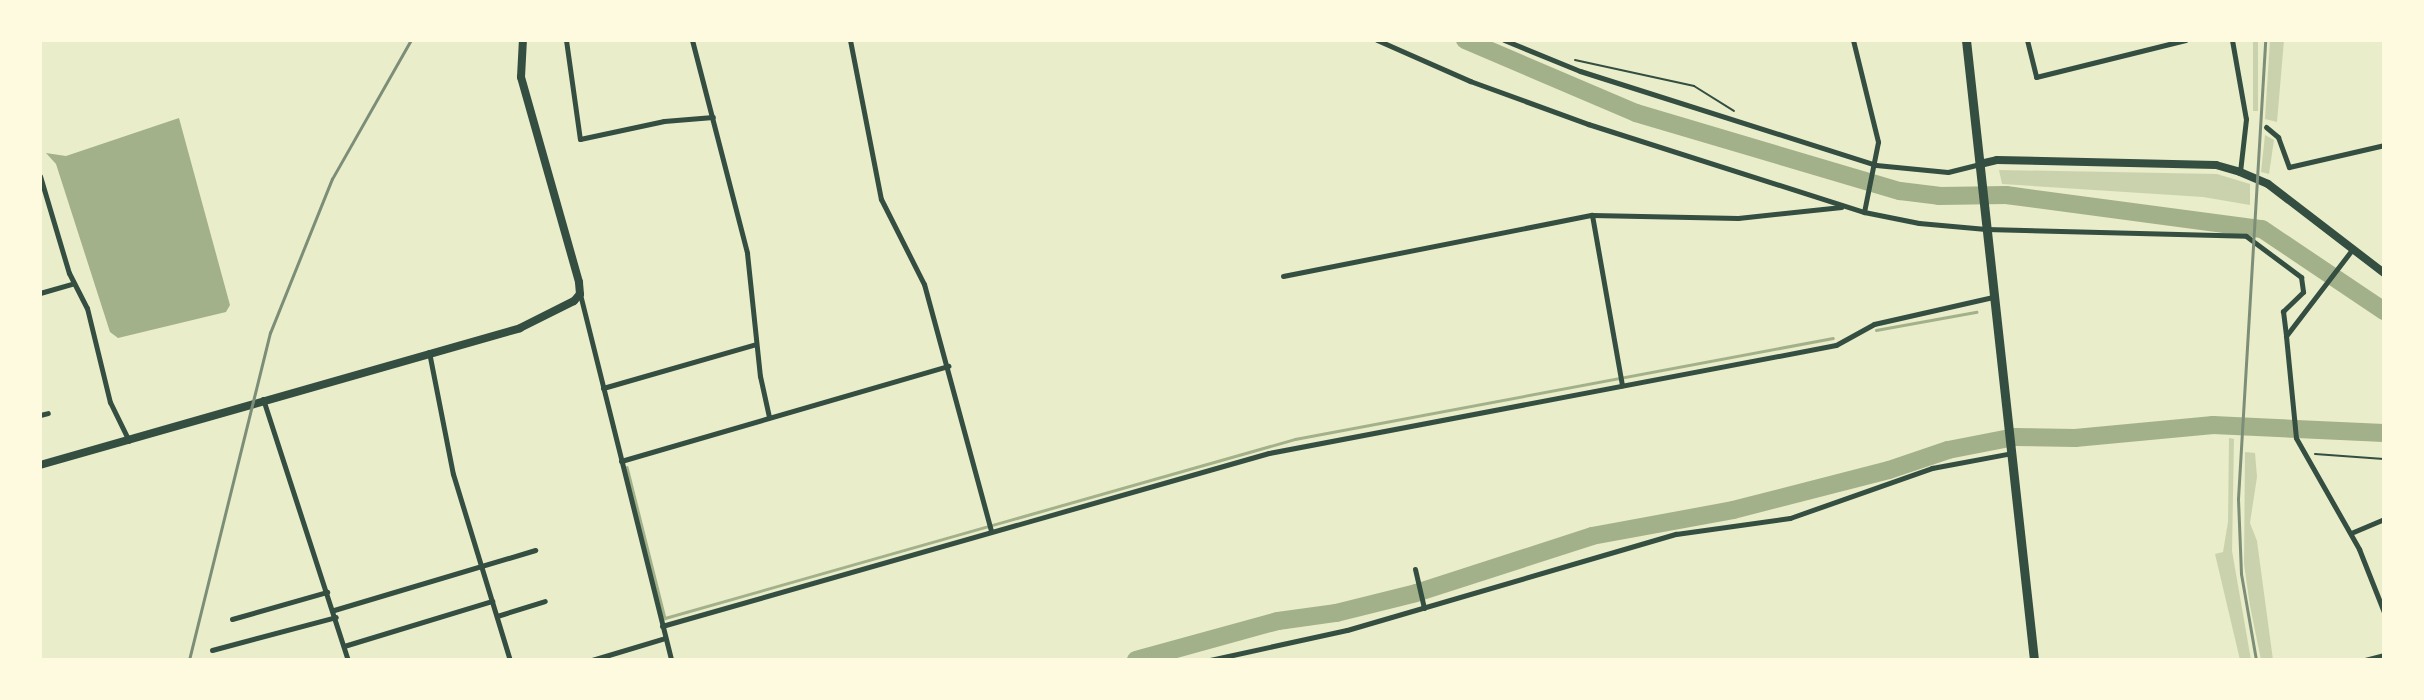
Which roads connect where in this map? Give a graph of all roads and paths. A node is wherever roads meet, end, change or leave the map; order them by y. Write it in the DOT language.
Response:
graph roads {
  1 [pos="523,40"];
  2 [pos="566,40"];
  3 [pos="692,40"];
  4 [pos="850,40"];
  5 [pos="1377,40"];
  6 [pos="1504,40"];
  7 [pos="1853,40"];
  8 [pos="1966,40"];
  9 [pos="2027,40"];
  10 [pos="2151,40"];
  11 [pos="2185,40"];
  12 [pos="2232,40"];
  13 [pos="2152,48"];
  14 [pos="1566,57"];
  15 [pos="713,117"];
  16 [pos="2246,119"];
  17 [pos="2253,122"];
  18 [pos="1752,123"];
  19 [pos="2266,127"];
  20 [pos="2384,145"];
  21 [pos="1980,164"];
  22 [pos="1875,167"];
  23 [pos="2240,172"];
  24 [pos="40,176"];
  25 [pos="1845,207"];
  26 [pos="1864,212"];
  27 [pos="1592,215"];
  28 [pos="1986,224"];
  29 [pos="2349,254"];
  30 [pos="2384,273"];
  31 [pos="1283,276"];
  32 [pos="74,284"];
  33 [pos="40,293"];
  34 [pos="580,294"];
  35 [pos="1993,297"];
  36 [pos="2286,336"];
  37 [pos="756,344"];
  38 [pos="429,352"];
  39 [pos="948,366"];
  40 [pos="1622,385"];
  41 [pos="603,388"];
  42 [pos="263,399"];
  43 [pos="48,414"];
  44 [pos="40,415"];
  45 [pos="769,417"];
  46 [pos="129,441"];
  47 [pos="2012,451"];
  48 [pos="2307,453"];
  49 [pos="2384,458"];
  50 [pos="621,461"];
  51 [pos="40,465"];
  52 [pos="2384,519"];
  53 [pos="991,531"];
  54 [pos="2351,533"];
  55 [pos="535,550"];
  56 [pos="482,565"];
  57 [pos="1415,569"];
  58 [pos="327,592"];
  59 [pos="492,601"];
  60 [pos="545,601"];
  61 [pos="1424,608"];
  62 [pos="2384,612"];
  63 [pos="335,614"];
  64 [pos="497,615"];
  65 [pos="232,619"];
  66 [pos="662,626"];
  67 [pos="665,638"];
  68 [pos="344,646"];
  69 [pos="212,650"];
  70 [pos="2384,655"];
  71 [pos="348,660"];
  72 [pos="510,660"];
  73 [pos="592,660"];
  74 [pos="671,660"];
  75 [pos="1210,660"];
  76 [pos="2034,660"];
  77 [pos="2365,660"];
  1 -- 34 [label="main road"];
  2 -- 15 [label="street"];
  3 -- 15 [label="street"];
  4 -- 39 [label="street"];
  5 -- 25 [label="street"];
  6 -- 18 [label="street"];
  7 -- 22 [label="street"];
  8 -- 21 [label="highway"];
  9 -- 13 [label="street"];
  10 -- 13 [label="street"];
  11 -- 13 [label="street"];
  12 -- 16 [label="street"];
  14 -- 18 [label="path"];
  15 -- 37 [label="street"];
  16 -- 17 [label="street"];
  16 -- 23 [label="street"];
  18 -- 22 [label="street"];
  19 -- 20 [label="street"];
  21 -- 22 [label="street"];
  21 -- 23 [label="main road"];
  21 -- 28 [label="highway"];
  22 -- 26 [label="street"];
  23 -- 29 [label="main road"];
  24 -- 32 [label="street"];
  25 -- 26 [label="street"];
  25 -- 27 [label="street"];
  26 -- 28 [label="street"];
  27 -- 31 [label="street"];
  27 -- 40 [label="street"];
  28 -- 35 [label="highway"];
  28 -- 36 [label="street"];
  29 -- 30 [label="main road"];
  29 -- 36 [label="street"];
  32 -- 33 [label="street"];
  32 -- 46 [label="street"];
  34 -- 38 [label="main road"];
  34 -- 41 [label="street"];
  35 -- 40 [label="street"];
  35 -- 47 [label="highway"];
  36 -- 48 [label="street"];
  37 -- 41 [label="street"];
  37 -- 45 [label="street"];
  38 -- 42 [label="main road"];
  38 -- 56 [label="street"];
  39 -- 45 [label="street"];
  39 -- 53 [label="street"];
  40 -- 53 [label="street"];
  41 -- 50 [label="street"];
  42 -- 46 [label="main road"];
  42 -- 58 [label="street"];
  43 -- 44 [label="street"];
  45 -- 50 [label="street"];
  46 -- 51 [label="main road"];
  47 -- 61 [label="street"];
  47 -- 76 [label="highway"];
  48 -- 49 [label="path"];
  48 -- 54 [label="street"];
  50 -- 66 [label="street"];
  52 -- 54 [label="street"];
  53 -- 66 [label="street"];
  54 -- 62 [label="street"];
  55 -- 56 [label="street"];
  56 -- 59 [label="street"];
  56 -- 63 [label="street"];
  57 -- 61 [label="street"];
  58 -- 63 [label="street"];
  58 -- 65 [label="street"];
  59 -- 64 [label="street"];
  59 -- 68 [label="street"];
  60 -- 64 [label="street"];
  61 -- 75 [label="street"];
  63 -- 68 [label="street"];
  63 -- 69 [label="street"];
  64 -- 72 [label="street"];
  66 -- 67 [label="street"];
  67 -- 73 [label="street"];
  67 -- 74 [label="street"];
  68 -- 71 [label="street"];
  70 -- 77 [label="street"];
}
